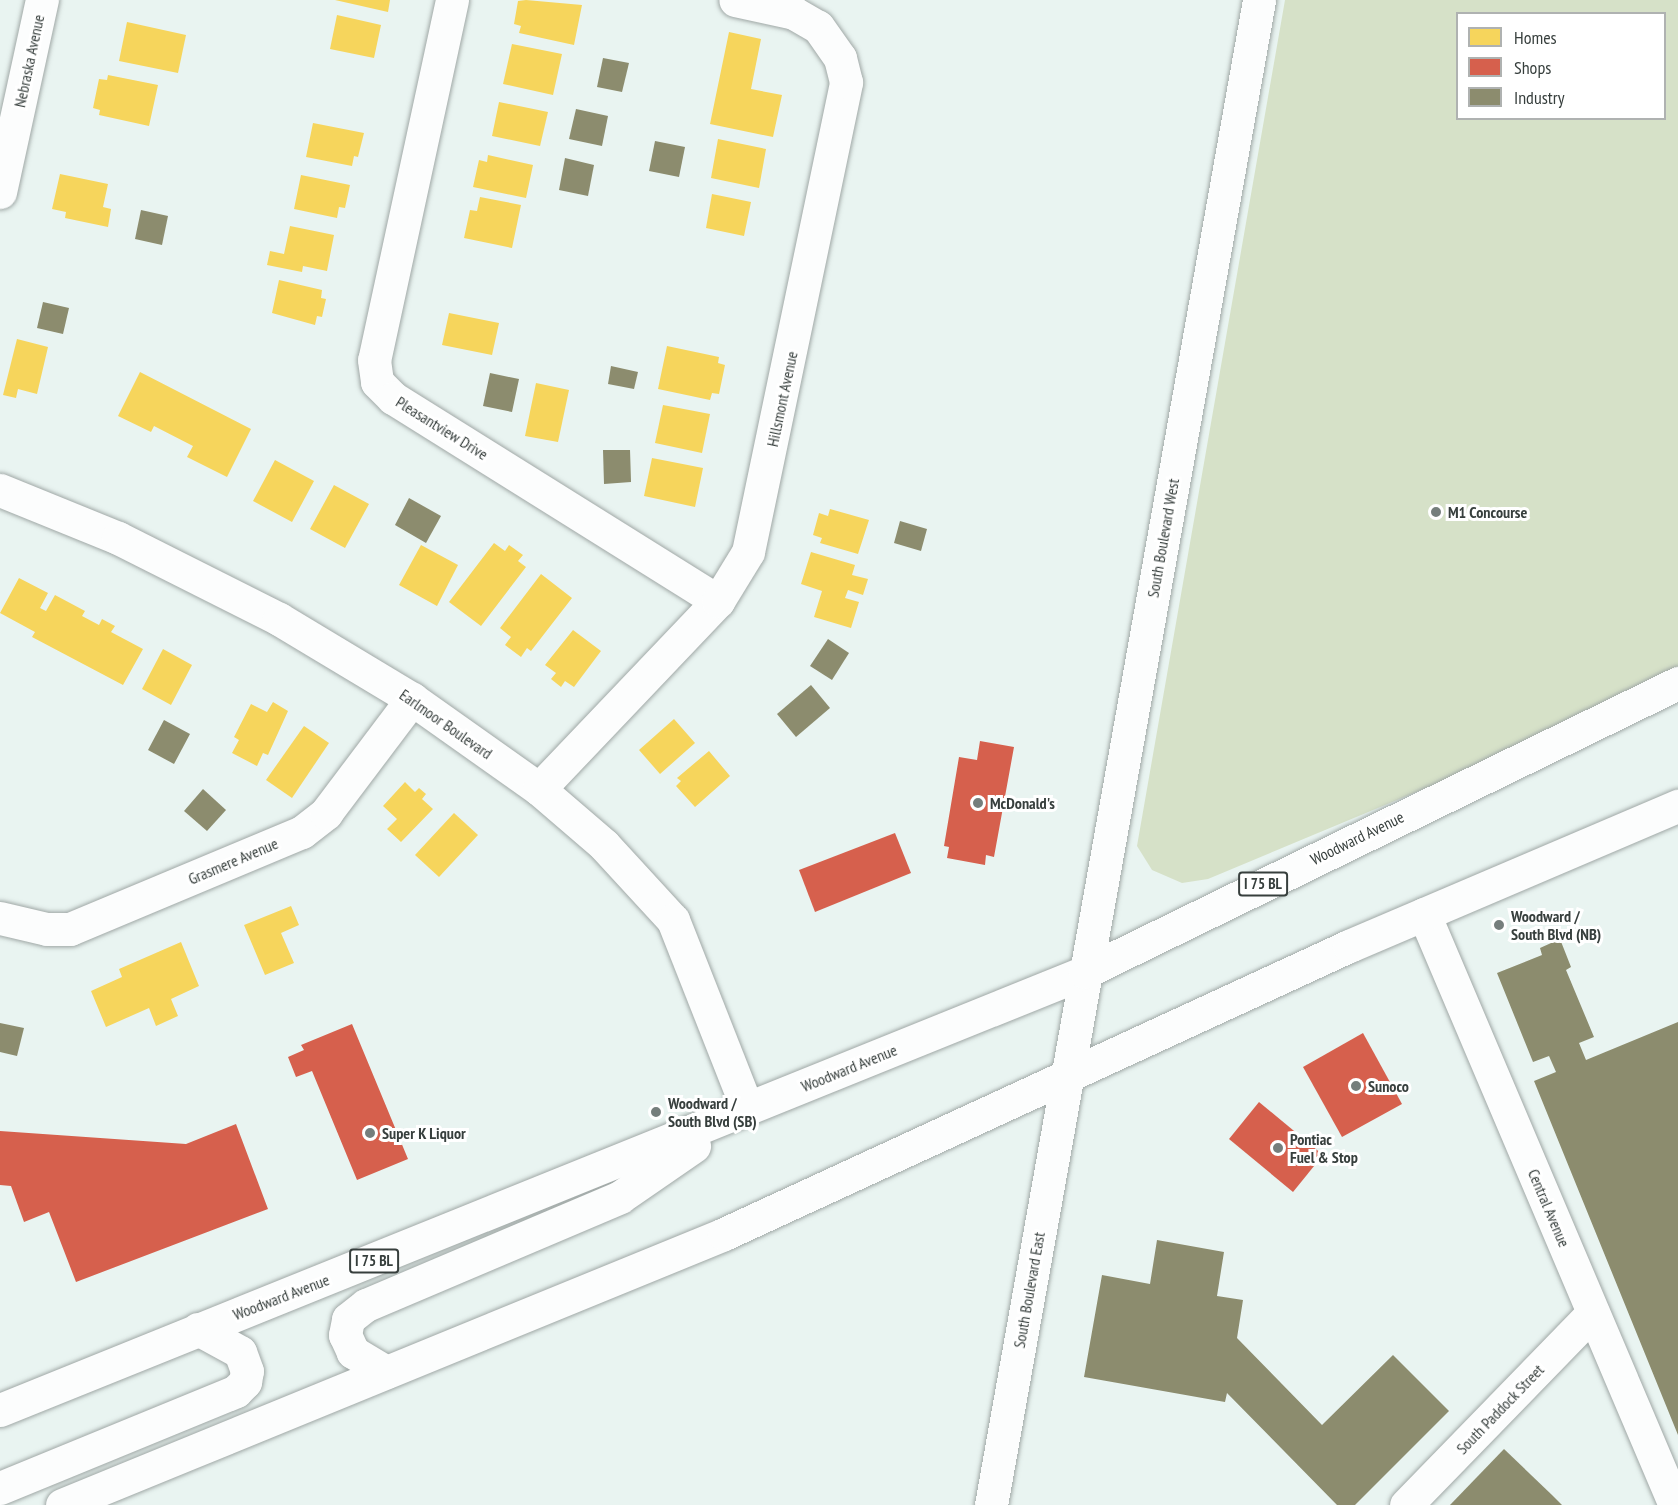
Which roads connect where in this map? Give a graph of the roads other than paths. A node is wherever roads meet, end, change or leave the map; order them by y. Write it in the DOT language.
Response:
graph roads {
  1 [pos="42,0"];
  2 [pos="452,0"];
  3 [pos="735,0"];
  4 [pos="1259,0"];
  5 [pos="0,192"];
  6 [pos="0,490"];
  7 [pos="718,601"];
  8 [pos="1678,683"];
  9 [pos="412,699"];
  10 [pos="539,789"];
  11 [pos="1678,806"];
  12 [pos="1424,914"];
  13 [pos="0,918"];
  14 [pos="1085,972"];
  15 [pos="1067,1076"];
  16 [pos="747,1108"];
  17 [pos="1593,1313"];
  18 [pos="198,1329"];
  19 [pos="386,1372"];
  20 [pos="0,1410"];
  21 [pos="0,1488"];
  22 [pos="1674,1503"];
  23 [pos="62,1505"];
  24 [pos="991,1505"];
  25 [pos="1406,1505"];
  1 -- 5 [label="street, Nebraska Avenue"];
  2 -- 7 [label="street, Pleasantview Drive"];
  3 -- 7 [label="street, Hillsmont Avenue"];
  4 -- 14 [label="street, South Boulevard West"];
  6 -- 9 [label="street, Earlmoor Boulevard"];
  7 -- 10 [label="street, Hillsmont Avenue"];
  8 -- 14 [label="street, Woodward Avenue / I 75 BL"];
  9 -- 10 [label="street, Earlmoor Boulevard"];
  9 -- 13 [label="street, Grasmere Avenue"];
  10 -- 16 [label="street, Earlmoor Boulevard"];
  11 -- 12 [label="street"];
  12 -- 15 [label="street"];
  12 -- 17 [label="street, Central Avenue"];
  14 -- 15 [label="street, South Boulevard West"];
  14 -- 16 [label="street, Woodward Avenue / I 75 BL"];
  15 -- 19 [label="street"];
  15 -- 24 [label="street, South Boulevard East"];
  16 -- 18 [label="street, Woodward Avenue / I 75 BL"];
  16 -- 19 [label="street"];
  17 -- 22 [label="street, Central Avenue"];
  17 -- 25 [label="street, South Paddock Street"];
  18 -- 20 [label="street, Woodward Avenue / I 75 BL"];
  18 -- 21 [label="street"];
  19 -- 23 [label="street"];
}
